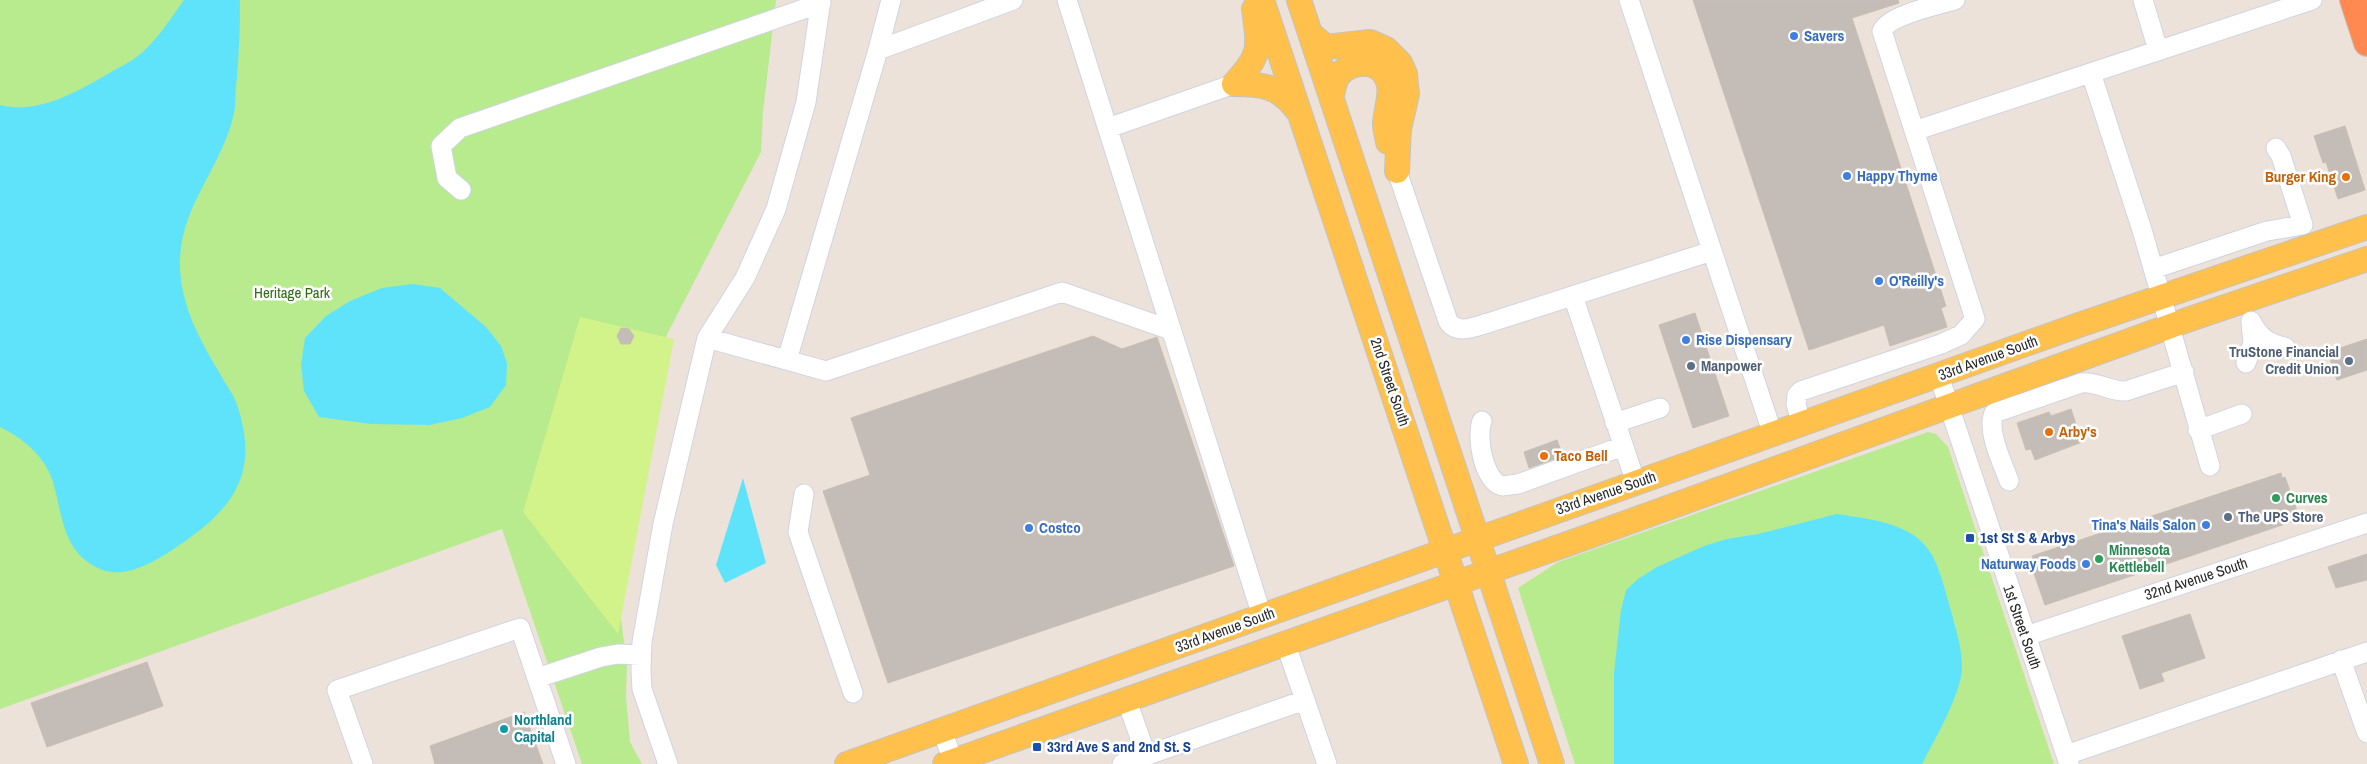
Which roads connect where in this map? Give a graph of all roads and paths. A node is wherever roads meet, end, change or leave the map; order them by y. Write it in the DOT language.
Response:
graph roads {
  1 [pos="890,0"];
  2 [pos="1013,0"];
  3 [pos="1067,0"];
  4 [pos="1253,0"];
  5 [pos="1262,0"];
  6 [pos="1299,0"];
  7 [pos="1629,0"];
  8 [pos="1955,0"];
  9 [pos="2143,0"];
  10 [pos="2312,0"];
  11 [pos="2353,0"];
  12 [pos="821,1"];
  13 [pos="1310,34"];
  14 [pos="2367,43"];
  15 [pos="878,50"];
  16 [pos="2158,50"];
  17 [pos="2091,73"];
  18 [pos="1234,84"];
  19 [pos="1332,95"];
  20 [pos="1300,113"];
  21 [pos="1108,128"];
  22 [pos="1914,131"];
  23 [pos="2276,148"];
  24 [pos="1397,171"];
  25 [pos="460,190"];
  26 [pos="2367,227"];
  27 [pos="1712,251"];
  28 [pos="2367,259"];
  29 [pos="2153,269"];
  30 [pos="1573,296"];
  31 [pos="2161,297"];
  32 [pos="2169,327"];
  33 [pos="1172,330"];
  34 [pos="707,338"];
  35 [pos="2285,348"];
  36 [pos="786,360"];
  37 [pos="2246,363"];
  38 [pos="2184,372"];
  39 [pos="1938,376"];
  40 [pos="1948,406"];
  41 [pos="1660,408"];
  42 [pos="2242,414"];
  43 [pos="1482,421"];
  44 [pos="1615,423"];
  45 [pos="1802,425"];
  46 [pos="2198,430"];
  47 [pos="1773,435"];
  48 [pos="1623,446"];
  49 [pos="2210,466"];
  50 [pos="2010,482"];
  51 [pos="1636,483"];
  52 [pos="804,494"];
  53 [pos="2367,523"];
  54 [pos="1478,538"];
  55 [pos="1446,549"];
  56 [pos="1489,571"];
  57 [pos="1457,583"];
  58 [pos="1262,616"];
  59 [pos="2026,636"];
  60 [pos="1285,642"];
  61 [pos="2367,652"];
  62 [pos="641,655"];
  63 [pos="2342,660"];
  64 [pos="537,678"];
  65 [pos="853,693"];
  66 [pos="1126,698"];
  67 [pos="1305,700"];
  68 [pos="942,730"];
  69 [pos="2367,733"];
  70 [pos="1146,755"];
  71 [pos="2068,760"];
  72 [pos="951,763"];
  73 [pos="363,764"];
  74 [pos="566,764"];
  75 [pos="668,764"];
  76 [pos="847,764"];
  77 [pos="1122,764"];
  78 [pos="1327,764"];
  79 [pos="1516,764"];
  80 [pos="1552,764"];
  1 -- 15 [label="street"];
  2 -- 15 [label="street"];
  3 -- 21 [label="street"];
  4 -- 18 [label="main road"];
  5 -- 20 [label="main road, 2nd Street South"];
  6 -- 13 [label="main road"];
  7 -- 27 [label="street"];
  8 -- 22 [label="street"];
  9 -- 16 [label="street"];
  10 -- 16 [label="street"];
  11 -- 14 [label="highway"];
  12 -- 25 [label="street"];
  12 -- 34 [label="street"];
  13 -- 19 [label="main road"];
  13 -- 24 [label="main road"];
  15 -- 36 [label="street"];
  16 -- 17 [label="street"];
  17 -- 22 [label="street"];
  17 -- 29 [label="street"];
  18 -- 20 [label="main road"];
  18 -- 21 [label="street"];
  19 -- 24 [label="main road"];
  19 -- 54 [label="main road"];
  20 -- 55 [label="main road, 2nd Street South"];
  21 -- 33 [label="street"];
  22 -- 45 [label="street"];
  23 -- 29 [label="street"];
  24 -- 30 [label="street"];
  26 -- 31 [label="main road, 33rd Avenue South"];
  27 -- 30 [label="street"];
  27 -- 47 [label="street"];
  28 -- 32 [label="main road, 33rd Avenue South"];
  29 -- 31 [label="street"];
  30 -- 44 [label="street"];
  31 -- 32 [label="street"];
  31 -- 39 [label="main road, 33rd Avenue South"];
  32 -- 38 [label="street"];
  32 -- 40 [label="main road, 33rd Avenue South"];
  33 -- 36 [label="street"];
  33 -- 58 [label="street"];
  34 -- 36 [label="street"];
  34 -- 62 [label="street"];
  35 -- 37 [label="street"];
  38 -- 46 [label="street"];
  38 -- 50 [label="street"];
  39 -- 40 [label="street, 1st Street South"];
  39 -- 45 [label="main road, 33rd Avenue South"];
  40 -- 56 [label="main road, 33rd Avenue South"];
  40 -- 59 [label="street, 1st Street South"];
  41 -- 44 [label="street"];
  42 -- 46 [label="street"];
  43 -- 48 [label="street"];
  44 -- 48 [label="street"];
  45 -- 47 [label="main road, 33rd Avenue South"];
  46 -- 49 [label="street"];
  47 -- 51 [label="main road, 33rd Avenue South"];
  48 -- 51 [label="street"];
  51 -- 54 [label="main road, 33rd Avenue South"];
  52 -- 65 [label="street"];
  53 -- 59 [label="street, 32nd Avenue South"];
  54 -- 55 [label="main road, 33rd Avenue South"];
  54 -- 56 [label="main road"];
  55 -- 57 [label="main road, 2nd Street South"];
  55 -- 58 [label="main road, 33rd Avenue South"];
  56 -- 57 [label="main road, 33rd Avenue South"];
  56 -- 80 [label="main road"];
  57 -- 60 [label="main road, 33rd Avenue South"];
  57 -- 79 [label="main road, 2nd Street South"];
  58 -- 68 [label="main road, 33rd Avenue South"];
  59 -- 71 [label="street, 1st Street South"];
  60 -- 66 [label="main road, 33rd Avenue South"];
  60 -- 67 [label="street"];
  61 -- 63 [label="street"];
  62 -- 64 [label="street"];
  62 -- 75 [label="street"];
  63 -- 69 [label="street"];
  63 -- 71 [label="street"];
  64 -- 73 [label="street"];
  64 -- 74 [label="street"];
  66 -- 70 [label="street"];
  66 -- 72 [label="main road, 33rd Avenue South"];
  67 -- 70 [label="street"];
  67 -- 78 [label="street"];
  68 -- 72 [label="street"];
  68 -- 76 [label="main road, 33rd Avenue South"];
  70 -- 77 [label="street"];
}
